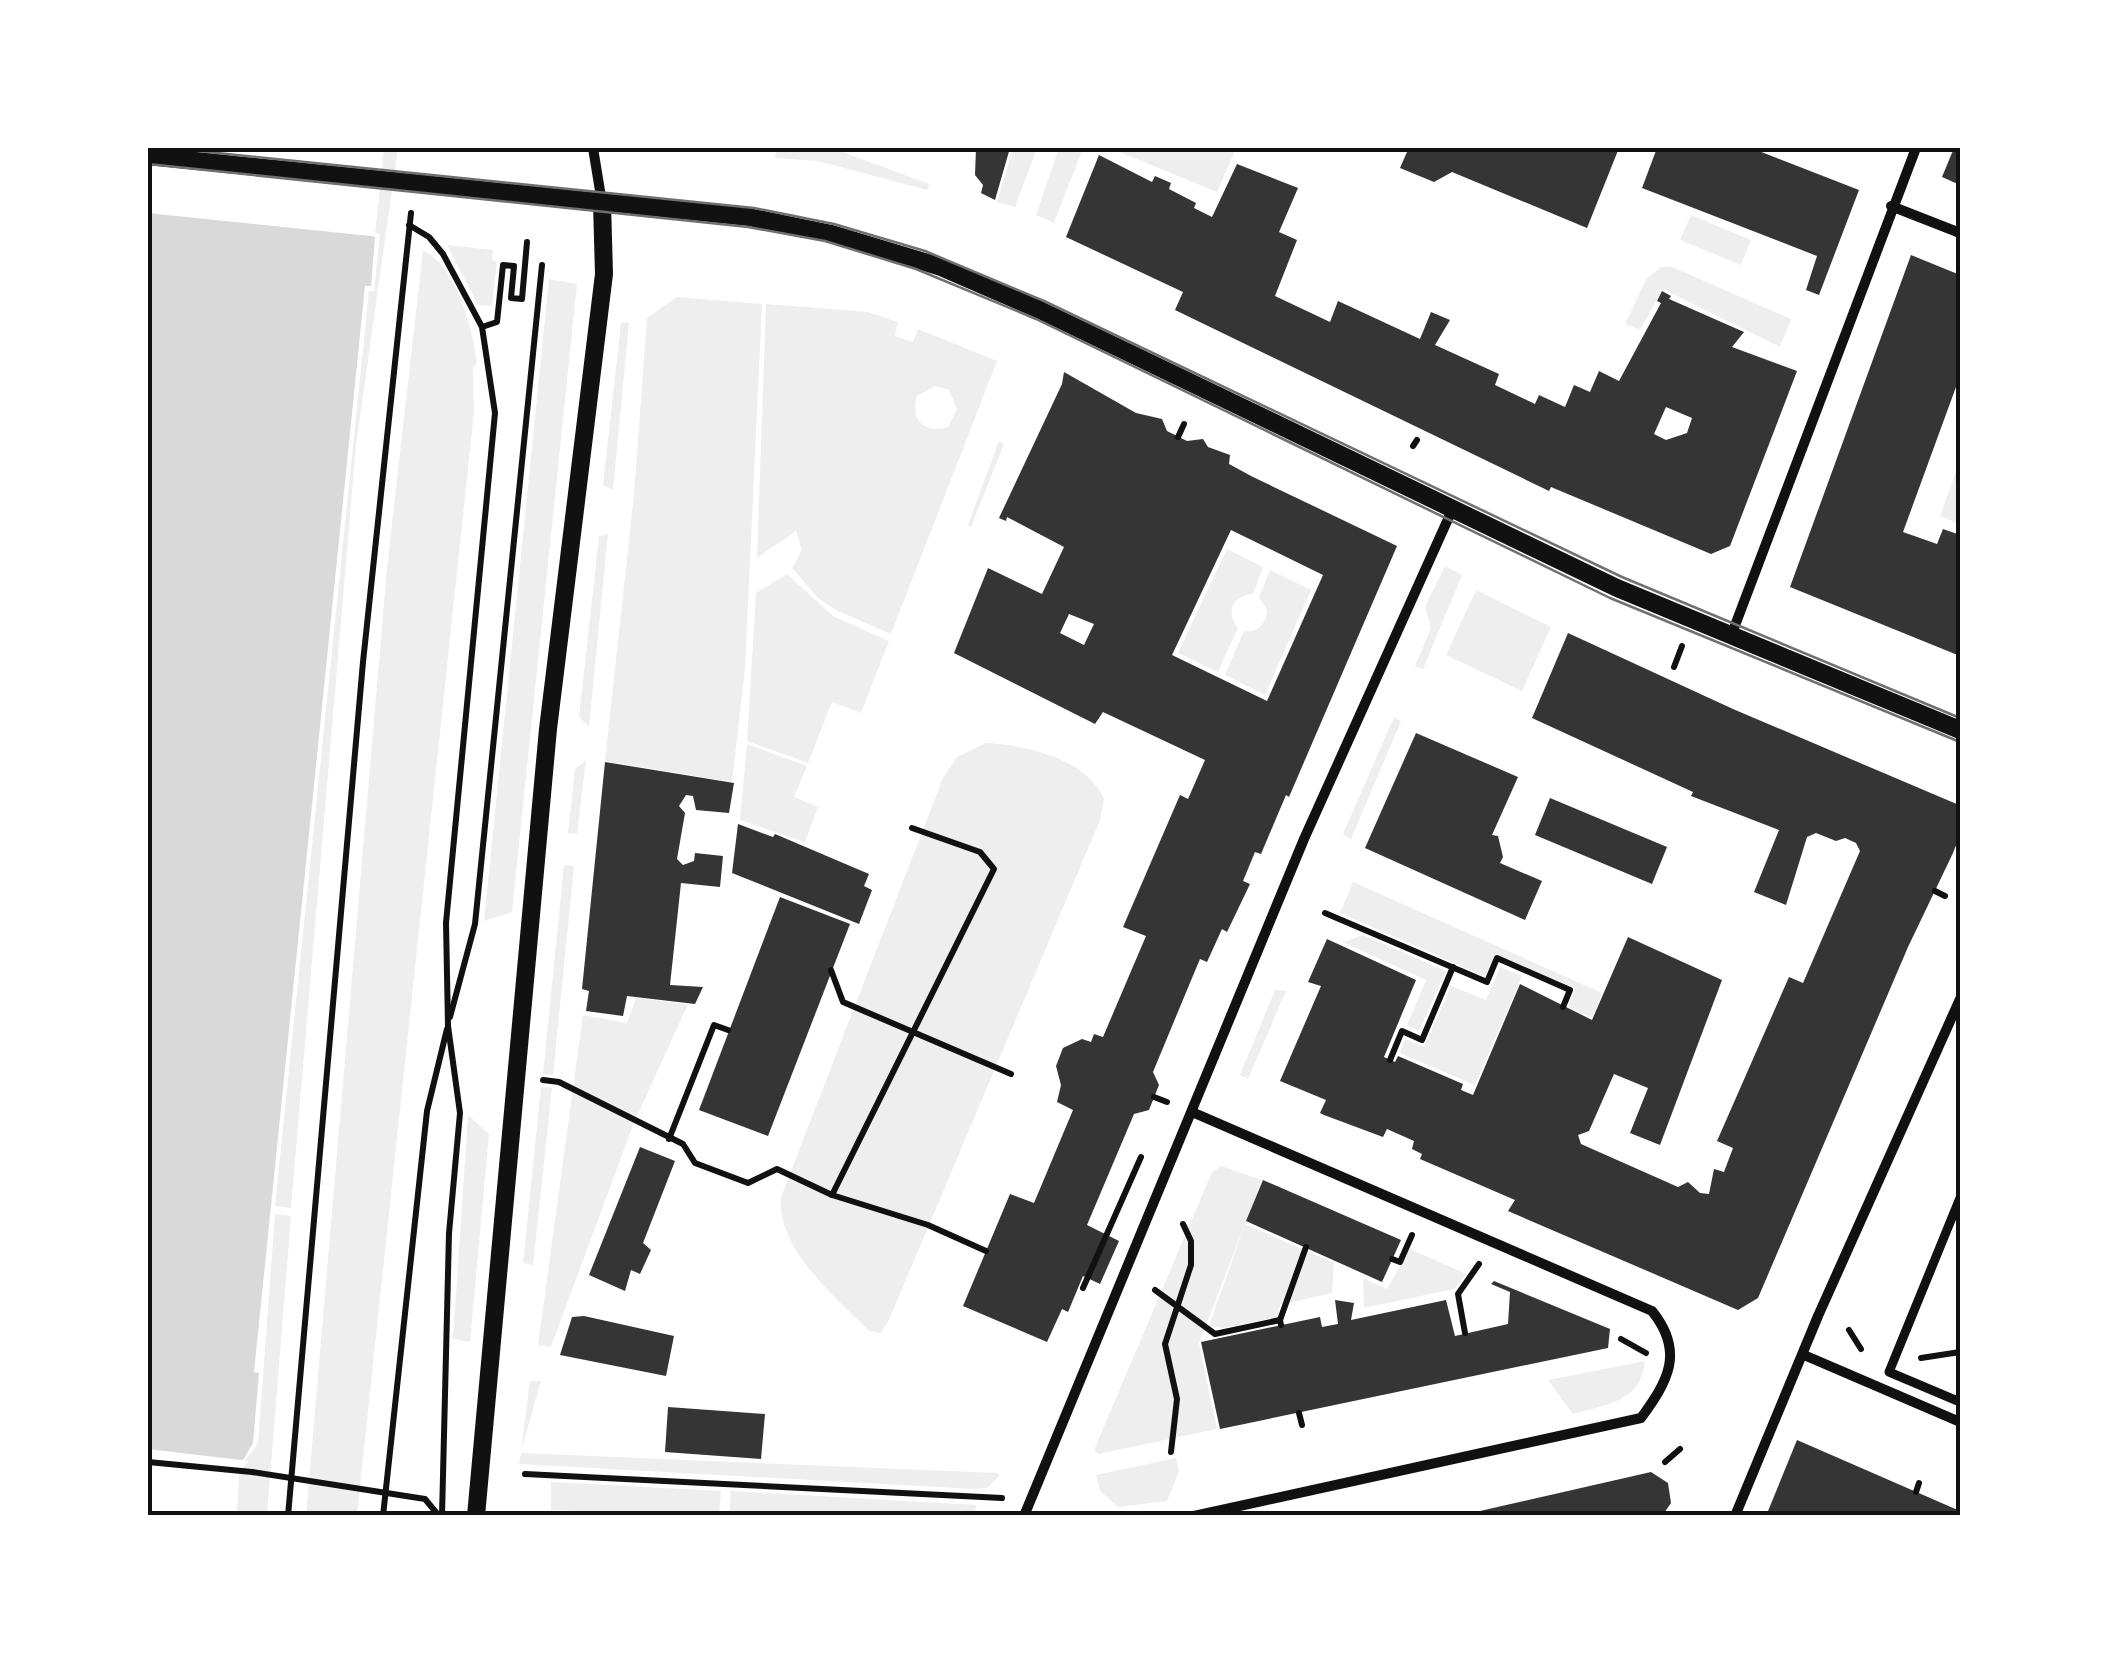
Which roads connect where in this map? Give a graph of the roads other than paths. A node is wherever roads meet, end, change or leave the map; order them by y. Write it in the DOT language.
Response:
graph roads {
  1 [pos="593,148"];
  2 [pos="1916,148"];
  3 [pos="148,156"];
  4 [pos="602,203"];
  5 [pos="1891,206"];
  6 [pos="1960,233"];
  7 [pos="1452,508"];
  8 [pos="1731,637"];
  9 [pos="1960,730"];
  10 [pos="1960,999"];
  11 [pos="1192,1112"];
  12 [pos="1960,1198"];
  13 [pos="1804,1356"];
  14 [pos="1960,1402"];
  15 [pos="1960,1422"];
  16 [pos="476,1516"];
  17 [pos="1024,1516"];
  18 [pos="1194,1516"];
  19 [pos="1734,1516"];
  1 -- 4 [label="street"];
  2 -- 5 [label="street"];
  3 -- 4 [label="street"];
  4 -- 7 [label="street"];
  4 -- 16 [label="street"];
  5 -- 6 [label="street"];
  5 -- 8 [label="street"];
  7 -- 8 [label="street"];
  7 -- 11 [label="street"];
  8 -- 9 [label="street"];
  10 -- 13 [label="street"];
  11 -- 17 [label="street"];
  11 -- 18 [label="street"];
  12 -- 14 [label="street"];
  13 -- 15 [label="street"];
  13 -- 19 [label="street"];
}
